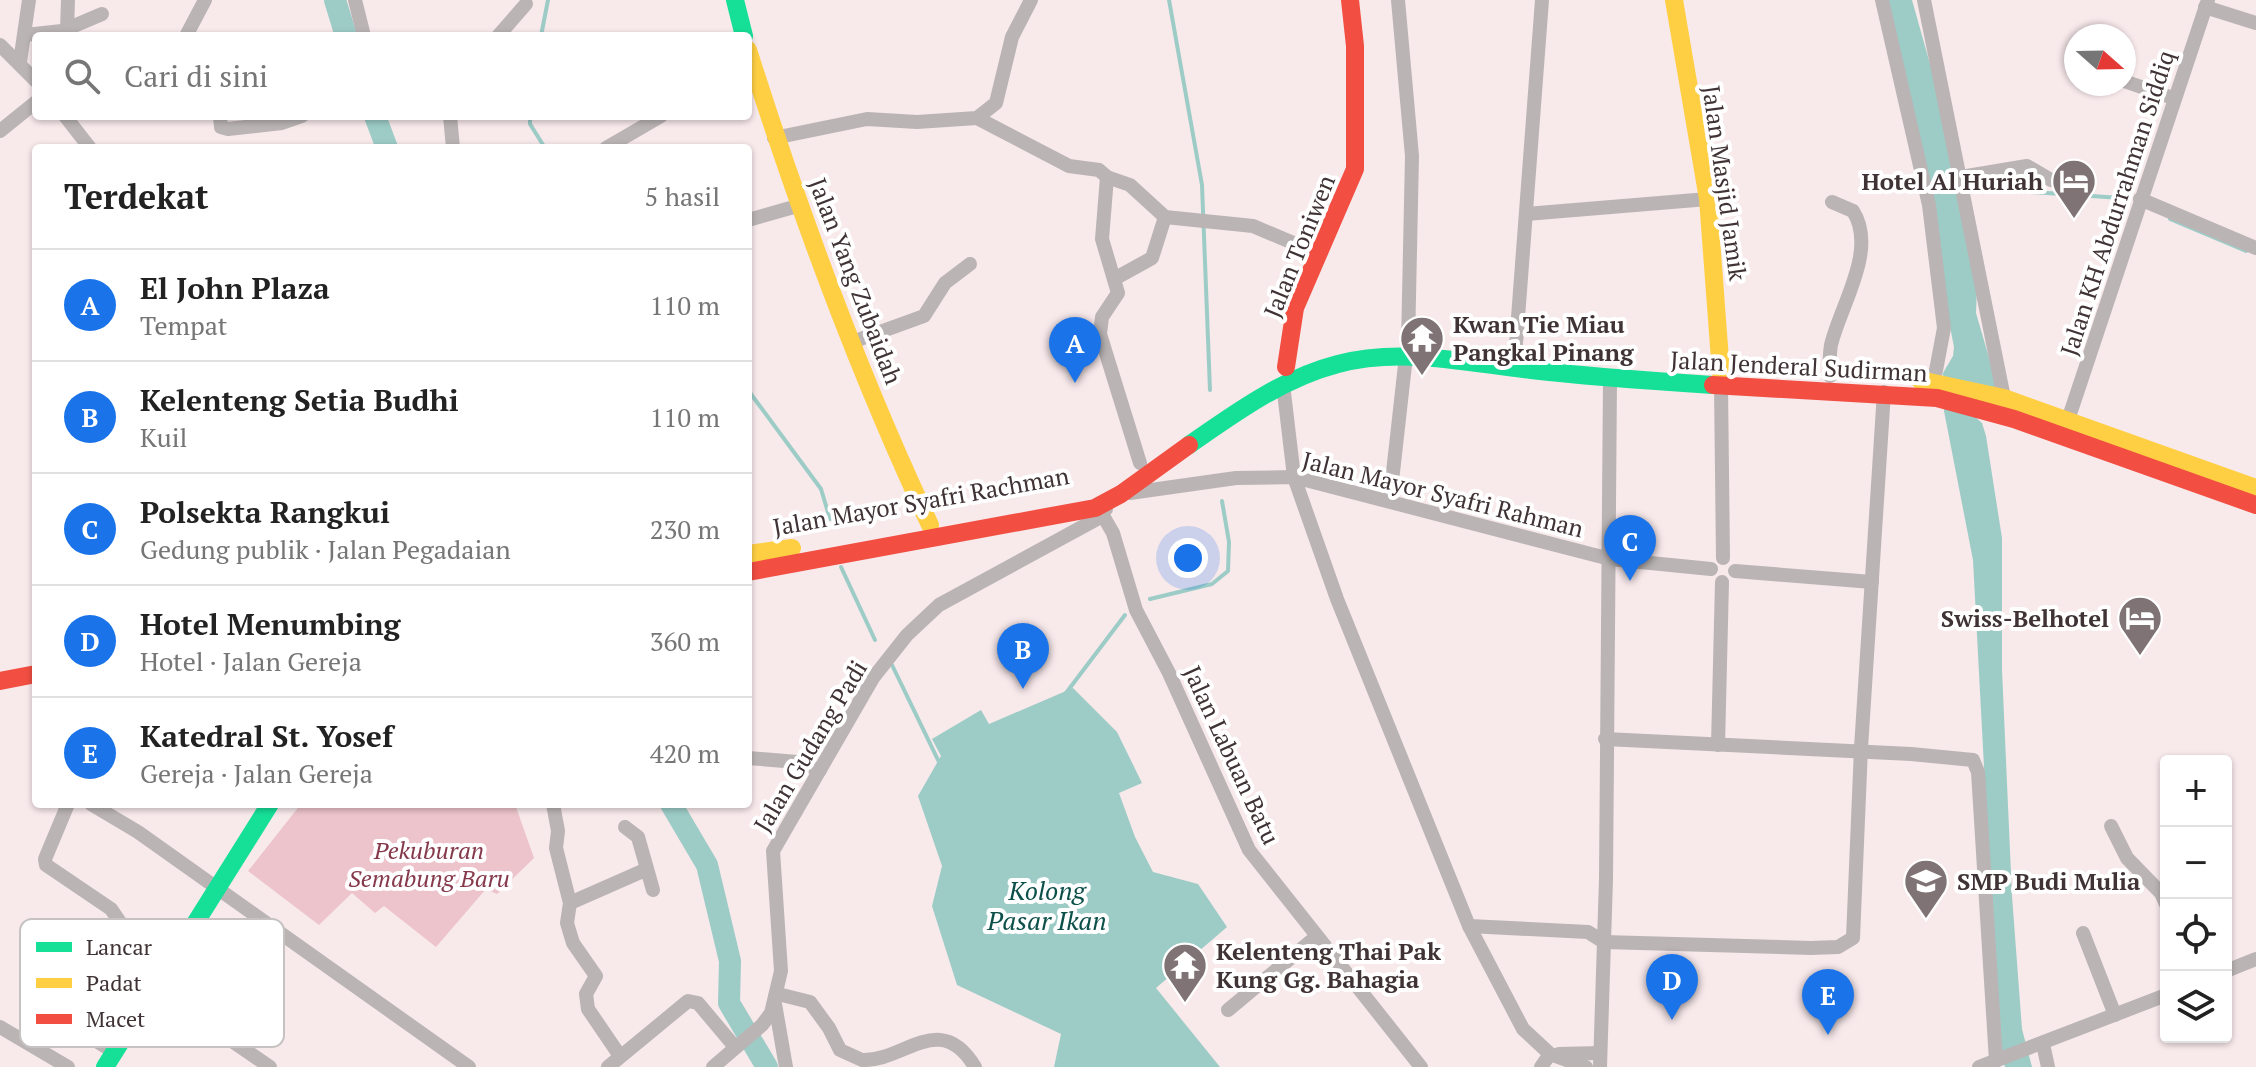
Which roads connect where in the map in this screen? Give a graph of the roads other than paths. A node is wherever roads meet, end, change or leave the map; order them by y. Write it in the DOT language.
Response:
graph roads {
  1 [pos="29,0"];
  2 [pos="68,0"];
  3 [pos="205,0"];
  4 [pos="355,0"];
  5 [pos="735,0"];
  6 [pos="1031,0"];
  7 [pos="1350,0"];
  8 [pos="1398,0"];
  9 [pos="1542,0"];
  10 [pos="1674,0"];
  11 [pos="1882,0"];
  12 [pos="1924,0"];
  13 [pos="526,4"];
  14 [pos="2206,4"];
  15 [pos="102,14"];
  16 [pos="2256,23"];
  17 [pos="67,30"];
  18 [pos="50,32"];
  19 [pos="188,32"];
  20 [pos="363,32"];
  21 [pos="502,32"];
  22 [pos="743,32"];
  23 [pos="32,34"];
  24 [pos="25,35"];
  25 [pos="0,45"];
  26 [pos="20,62"];
  27 [pos="752,65"];
  28 [pos="32,76"];
  29 [pos="2136,85"];
  30 [pos="2173,98"];
  31 [pos="32,105"];
  32 [pos="977,118"];
  33 [pos="71,120"];
  34 [pos="220,120"];
  35 [pos="291,120"];
  36 [pos="450,120"];
  37 [pos="654,120"];
  38 [pos="0,131"];
  39 [pos="774,138"];
  40 [pos="87,144"];
  41 [pos="453,144"];
  42 [pos="613,144"];
  43 [pos="1107,177"];
  44 [pos="1961,177"];
  45 [pos="2051,180"];
  46 [pos="1708,199"];
  47 [pos="2140,199"];
  48 [pos="1832,202"];
  49 [pos="801,205"];
  50 [pos="1526,214"];
  51 [pos="1165,217"];
  52 [pos="752,219"];
  53 [pos="2256,248"];
  54 [pos="1319,254"];
  55 [pos="970,264"];
  56 [pos="1114,279"];
  57 [pos="855,341"];
  58 [pos="1407,350"];
  59 [pos="1515,357"];
  60 [pos="1285,376"];
  61 [pos="1830,376"];
  62 [pos="1610,379"];
  63 [pos="1721,379"];
  64 [pos="1937,387"];
  65 [pos="1884,392"];
  66 [pos="1993,400"];
  67 [pos="2068,420"];
  68 [pos="1140,463"];
  69 [pos="1294,477"];
  70 [pos="2256,488"];
  71 [pos="1390,499"];
  72 [pos="1112,503"];
  73 [pos="2256,505"];
  74 [pos="1032,520"];
  75 [pos="930,525"];
  76 [pos="1039,547"];
  77 [pos="752,553"];
  78 [pos="1723,558"];
  79 [pos="1610,559"];
  80 [pos="1711,569"];
  81 [pos="752,571"];
  82 [pos="1735,571"];
  83 [pos="1722,582"];
  84 [pos="1872,582"];
  85 [pos="32,675"];
  86 [pos="0,681"];
  87 [pos="32,691"];
  88 [pos="0,697"];
  89 [pos="1605,739"];
  90 [pos="1718,745"];
  91 [pos="1861,752"];
  92 [pos="752,758"];
  93 [pos="820,770"];
  94 [pos="66,808"];
  95 [pos="98,808"];
  96 [pos="267,808"];
  97 [pos="554,808"];
  98 [pos="2111,826"];
  99 [pos="625,827"];
  100 [pos="645,870"];
  101 [pos="214,889"];
  102 [pos="653,890"];
  103 [pos="2164,899"];
  104 [pos="570,903"];
  105 [pos="118,919"];
  106 [pos="195,919"];
  107 [pos="257,919"];
  108 [pos="1469,926"];
  109 [pos="2083,933"];
  110 [pos="1316,937"];
  111 [pos="284,938"];
  112 [pos="1604,942"];
  113 [pos="2256,959"];
  114 [pos="2232,969"];
  115 [pos="2160,997"];
  116 [pos="776,998"];
  117 [pos="1228,1010"];
  118 [pos="2115,1015"];
  119 [pos="0,1027"];
  120 [pos="20,1039"];
  121 [pos="2043,1044"];
  122 [pos="736,1046"];
  123 [pos="34,1047"];
  124 [pos="241,1047"];
  125 [pos="1550,1054"];
  126 [pos="620,1056"];
  127 [pos="1600,1060"];
  128 [pos="1992,1064"];
  129 [pos="68,1067"];
  130 [pos="270,1067"];
  131 [pos="469,1067"];
  132 [pos="608,1067"];
  133 [pos="713,1067"];
  134 [pos="786,1067"];
  135 [pos="975,1067"];
  136 [pos="1421,1067"];
  137 [pos="1541,1067"];
  138 [pos="1586,1067"];
  139 [pos="2048,1067"];
  1 -- 24 [label="street"];
  2 -- 17 [label="street"];
  3 -- 19 [label="street"];
  4 -- 20 [label="street"];
  5 -- 22 [label="main road"];
  6 -- 32 [label="street"];
  7 -- 54 [label="main road, Jalan Toniwen"];
  8 -- 58 [label="street"];
  9 -- 50 [label="street"];
  10 -- 46 [label="main road, Jalan Masjid Jamik"];
  11 -- 64 [label="street"];
  12 -- 44 [label="street"];
  13 -- 21 [label="street"];
  14 -- 16 [label="street"];
  14 -- 30 [label="street, Jalan KH Abdurrahman Siddiq"];
  15 -- 17 [label="street"];
  17 -- 18 [label="street"];
  23 -- 24 [label="street"];
  24 -- 26 [label="street"];
  25 -- 26 [label="street"];
  26 -- 28 [label="street"];
  27 -- 39 [label="main road, Jalan Yang Zubaidah"];
  29 -- 30 [label="street"];
  30 -- 47 [label="street, Jalan KH Abdurrahman Siddiq"];
  31 -- 38 [label="street"];
  32 -- 39 [label="street"];
  32 -- 43 [label="street"];
  33 -- 40 [label="street"];
  34 -- 35 [label="street"];
  36 -- 41 [label="street"];
  37 -- 42 [label="street"];
  39 -- 49 [label="main road, Jalan Yang Zubaidah"];
  43 -- 51 [label="street"];
  43 -- 56 [label="street"];
  44 -- 45 [label="street"];
  44 -- 66 [label="street"];
  46 -- 50 [label="street"];
  46 -- 63 [label="main road, Jalan Masjid Jamik"];
  47 -- 53 [label="street"];
  47 -- 67 [label="street, Jalan KH Abdurrahman Siddiq"];
  48 -- 61 [label="street"];
  49 -- 52 [label="street"];
  49 -- 57 [label="main road, Jalan Yang Zubaidah"];
  50 -- 59 [label="street"];
  51 -- 54 [label="street"];
  51 -- 56 [label="street"];
  54 -- 60 [label="main road, Jalan Toniwen"];
  55 -- 57 [label="street"];
  56 -- 68 [label="street"];
  57 -- 75 [label="main road, Jalan Yang Zubaidah"];
  58 -- 59 [label="main road, Jalan Jenderal Sudirman"];
  58 -- 60 [label="main road, Jalan Jenderal Sudirman"];
  58 -- 62 [label="main road, Jalan Jenderal Sudirman"];
  58 -- 71 [label="street"];
  59 -- 63 [label="main road, Jalan Jenderal Sudirman"];
  60 -- 68 [label="main road, Jalan Jenderal Sudirman"];
  60 -- 69 [label="street"];
  60 -- 72 [label="main road, Jalan Jenderal Sudirman"];
  61 -- 63 [label="main road, Jalan Jenderal Sudirman"];
  61 -- 64 [label="main road, Jalan Jenderal Sudirman"];
  62 -- 63 [label="main road, Jalan Jenderal Sudirman"];
  62 -- 79 [label="street"];
  63 -- 65 [label="main road, Jalan Jenderal Sudirman"];
  63 -- 78 [label="street"];
  64 -- 65 [label="main road, Jalan Jenderal Sudirman"];
  64 -- 66 [label="main road, Jalan Jenderal Sudirman"];
  65 -- 84 [label="street"];
  66 -- 67 [label="main road, Jalan Jenderal Sudirman"];
  66 -- 73 [label="main road, Jalan Jenderal Sudirman"];
  67 -- 70 [label="main road, Jalan Jenderal Sudirman"];
  68 -- 75 [label="main road, Jalan Mayor Syafri Rachman"];
  69 -- 71 [label="street, Jalan Mayor Syafri Rahman"];
  69 -- 72 [label="street, Jalan Mayor Syafri Rahman"];
  69 -- 108 [label="street"];
  71 -- 79 [label="street, Jalan Mayor Syafri Rahman"];
  72 -- 74 [label="main road, Jalan Mayor Syafri Rachman"];
  72 -- 76 [label="street, Jalan Mayor Syafri Rahman"];
  72 -- 110 [label="street, Jalan Labuan Batu"];
  74 -- 76 [label="street"];
  74 -- 81 [label="main road, Jalan Mayor Syafri Rachman"];
  75 -- 77 [label="main road, Jalan Mayor Syafri Rachman"];
  76 -- 93 [label="street, Jalan Gudang Padi"];
  78 -- 80 [label="street"];
  78 -- 82 [label="street"];
  79 -- 80 [label="street, Jalan Mayor Syafri Rahman"];
  79 -- 89 [label="street"];
  80 -- 83 [label="street"];
  82 -- 83 [label="street"];
  82 -- 84 [label="street"];
  83 -- 90 [label="street"];
  84 -- 91 [label="street"];
  85 -- 86 [label="main road"];
  87 -- 88 [label="main road"];
  89 -- 90 [label="street"];
  89 -- 112 [label="street"];
  90 -- 91 [label="street"];
  91 -- 112 [label="street"];
  91 -- 128 [label="street"];
  92 -- 93 [label="street"];
  93 -- 116 [label="street, Jalan Gudang Padi"];
  94 -- 105 [label="street"];
  95 -- 101 [label="street"];
  96 -- 101 [label="main road"];
  97 -- 104 [label="street"];
  98 -- 103 [label="street"];
  99 -- 100 [label="street"];
  100 -- 102 [label="street"];
  100 -- 104 [label="street"];
  101 -- 106 [label="main road"];
  101 -- 107 [label="street"];
  104 -- 126 [label="street"];
  108 -- 112 [label="street"];
  108 -- 125 [label="street"];
  109 -- 118 [label="street"];
  110 -- 117 [label="street"];
  110 -- 136 [label="street, Jalan Labuan Batu"];
  111 -- 131 [label="street"];
  112 -- 127 [label="street"];
  113 -- 114 [label="street"];
  115 -- 118 [label="street"];
  116 -- 122 [label="street, Jalan Gudang Padi"];
  116 -- 134 [label="street"];
  116 -- 135 [label="street"];
  118 -- 121 [label="street"];
  119 -- 120 [label="street"];
  121 -- 128 [label="street"];
  121 -- 139 [label="street"];
  122 -- 126 [label="street"];
  122 -- 133 [label="street, Jalan Gudang Padi"];
  123 -- 129 [label="street"];
  124 -- 130 [label="street"];
  125 -- 127 [label="street"];
  125 -- 137 [label="street"];
  125 -- 138 [label="street"];
  126 -- 132 [label="street"];
}
